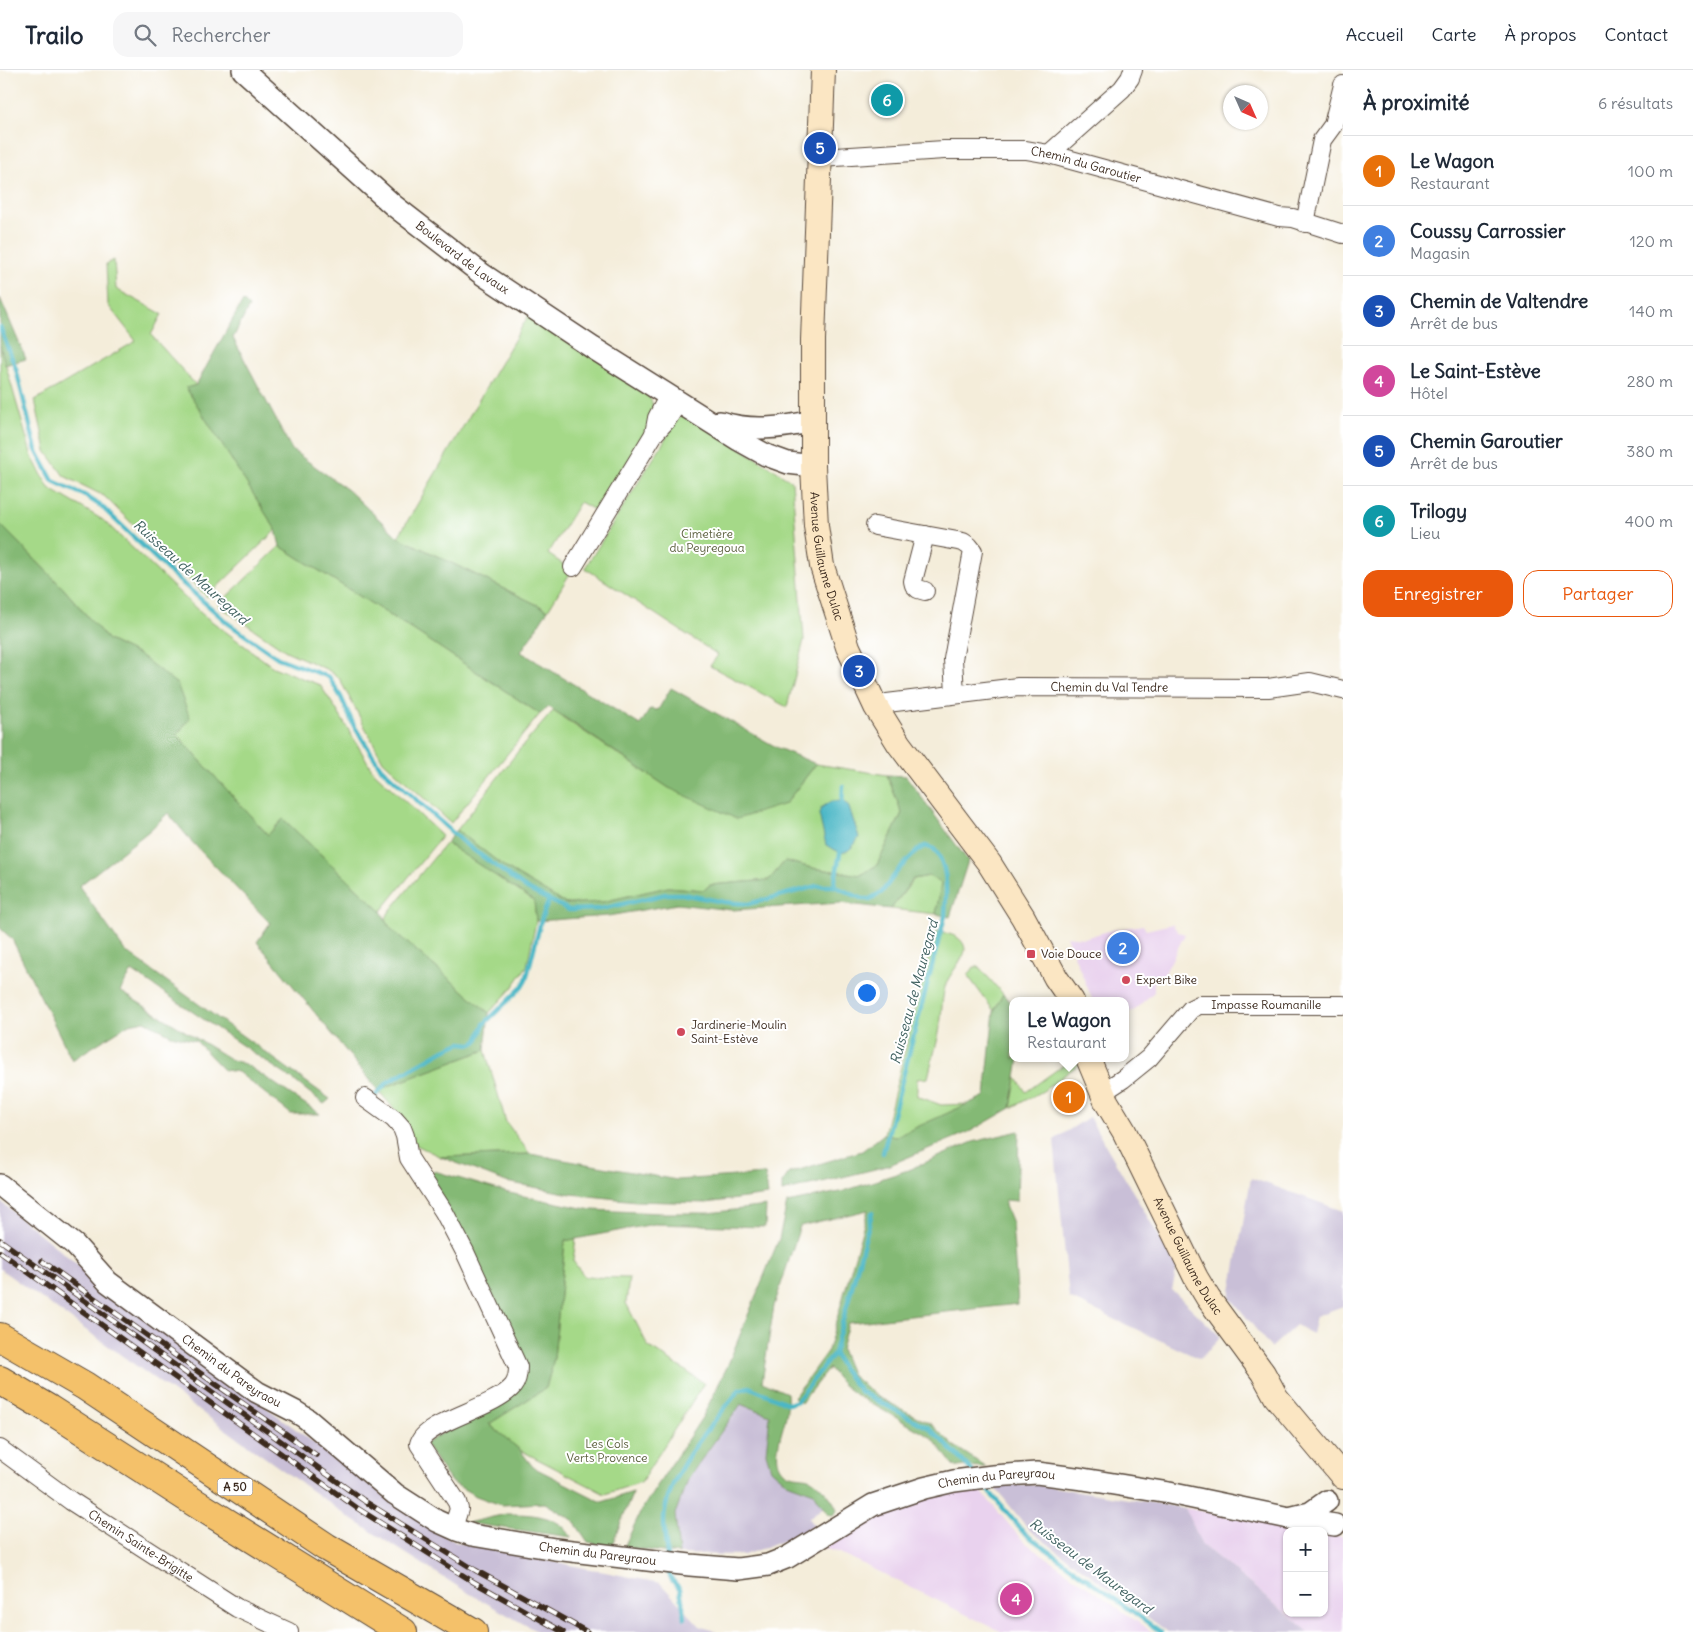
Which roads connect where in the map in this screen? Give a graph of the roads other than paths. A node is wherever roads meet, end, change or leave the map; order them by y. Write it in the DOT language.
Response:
graph roads {
  1 [pos="243,70"];
  2 [pos="823,70"];
  3 [pos="1133,70"];
  4 [pos="1343,84"];
  5 [pos="1049,154"];
  6 [pos="820,158"];
  7 [pos="1305,223"];
  8 [pos="1343,234"];
  9 [pos="674,398"];
  10 [pos="813,421"];
  11 [pos="756,438"];
  12 [pos="813,466"];
  13 [pos="875,526"];
  14 [pos="925,535"];
  15 [pos="573,566"];
  16 [pos="925,590"];
  17 [pos="1341,689"];
  18 [pos="955,694"];
  19 [pos="876,707"];
  20 [pos="1056,978"];
  21 [pos="1062,997"];
  22 [pos="1069,997"];
  23 [pos="1343,1005"];
  24 [pos="1090,1062"];
  25 [pos="1100,1062"];
  26 [pos="1107,1089"];
  27 [pos="365,1098"];
  28 [pos="0,1185"];
  29 [pos="0,1337"];
  30 [pos="1264,1373"];
  31 [pos="0,1380"];
  32 [pos="0,1449"];
  33 [pos="1343,1458"];
  34 [pos="1343,1477"];
  35 [pos="1335,1494"];
  36 [pos="1289,1518"];
  37 [pos="1339,1525"];
  38 [pos="453,1528"];
  39 [pos="289,1632"];
  40 [pos="403,1632"];
  41 [pos="473,1632"];
  1 -- 9 [label="street, Boulevard de Lavaux"];
  2 -- 6 [label="main road, Avenue Guillaume Dulac"];
  3 -- 5 [label="street"];
  4 -- 7 [label="street"];
  5 -- 6 [label="street, Chemin du Garoutier"];
  5 -- 7 [label="street, Chemin du Garoutier"];
  6 -- 10 [label="main road, Avenue Guillaume Dulac"];
  7 -- 8 [label="street, Chemin du Garoutier"];
  9 -- 11 [label="street, Boulevard de Lavaux"];
  9 -- 15 [label="street"];
  10 -- 11 [label="street"];
  10 -- 12 [label="main road, Avenue Guillaume Dulac"];
  11 -- 12 [label="street, Boulevard de Lavaux"];
  12 -- 19 [label="main road, Avenue Guillaume Dulac"];
  13 -- 14 [label="street"];
  14 -- 16 [label="street"];
  14 -- 18 [label="street"];
  17 -- 18 [label="street, Chemin du Val Tendre"];
  18 -- 19 [label="street, Chemin du Val Tendre"];
  19 -- 20 [label="main road, Avenue Guillaume Dulac"];
  20 -- 21 [label="main road, Avenue Guillaume Dulac"];
  20 -- 22 [label="main road, Avenue Guillaume Dulac"];
  23 -- 26 [label="street, Impasse Roumanille"];
  24 -- 26 [label="main road, Avenue Guillaume Dulac"];
  25 -- 26 [label="main road, Avenue Guillaume Dulac"];
  26 -- 30 [label="main road, Avenue Guillaume Dulac"];
  27 -- 38 [label="street"];
  28 -- 38 [label="street, Chemin du Pareyraou"];
  29 -- 41 [label="highway, A 50"];
  30 -- 33 [label="main road, Avenue Guillaume Dulac"];
  30 -- 34 [label="main road, Avenue Guillaume Dulac"];
  31 -- 40 [label="highway, A 50"];
  32 -- 39 [label="street, Chemin Sainte-Brigitte"];
  35 -- 36 [label="street, Chemin du Pareyraou"];
  35 -- 37 [label="street, Chemin du Pareyraou"];
  36 -- 37 [label="street, Chemin du Pareyraou"];
  36 -- 38 [label="street, Chemin du Pareyraou"];
}
